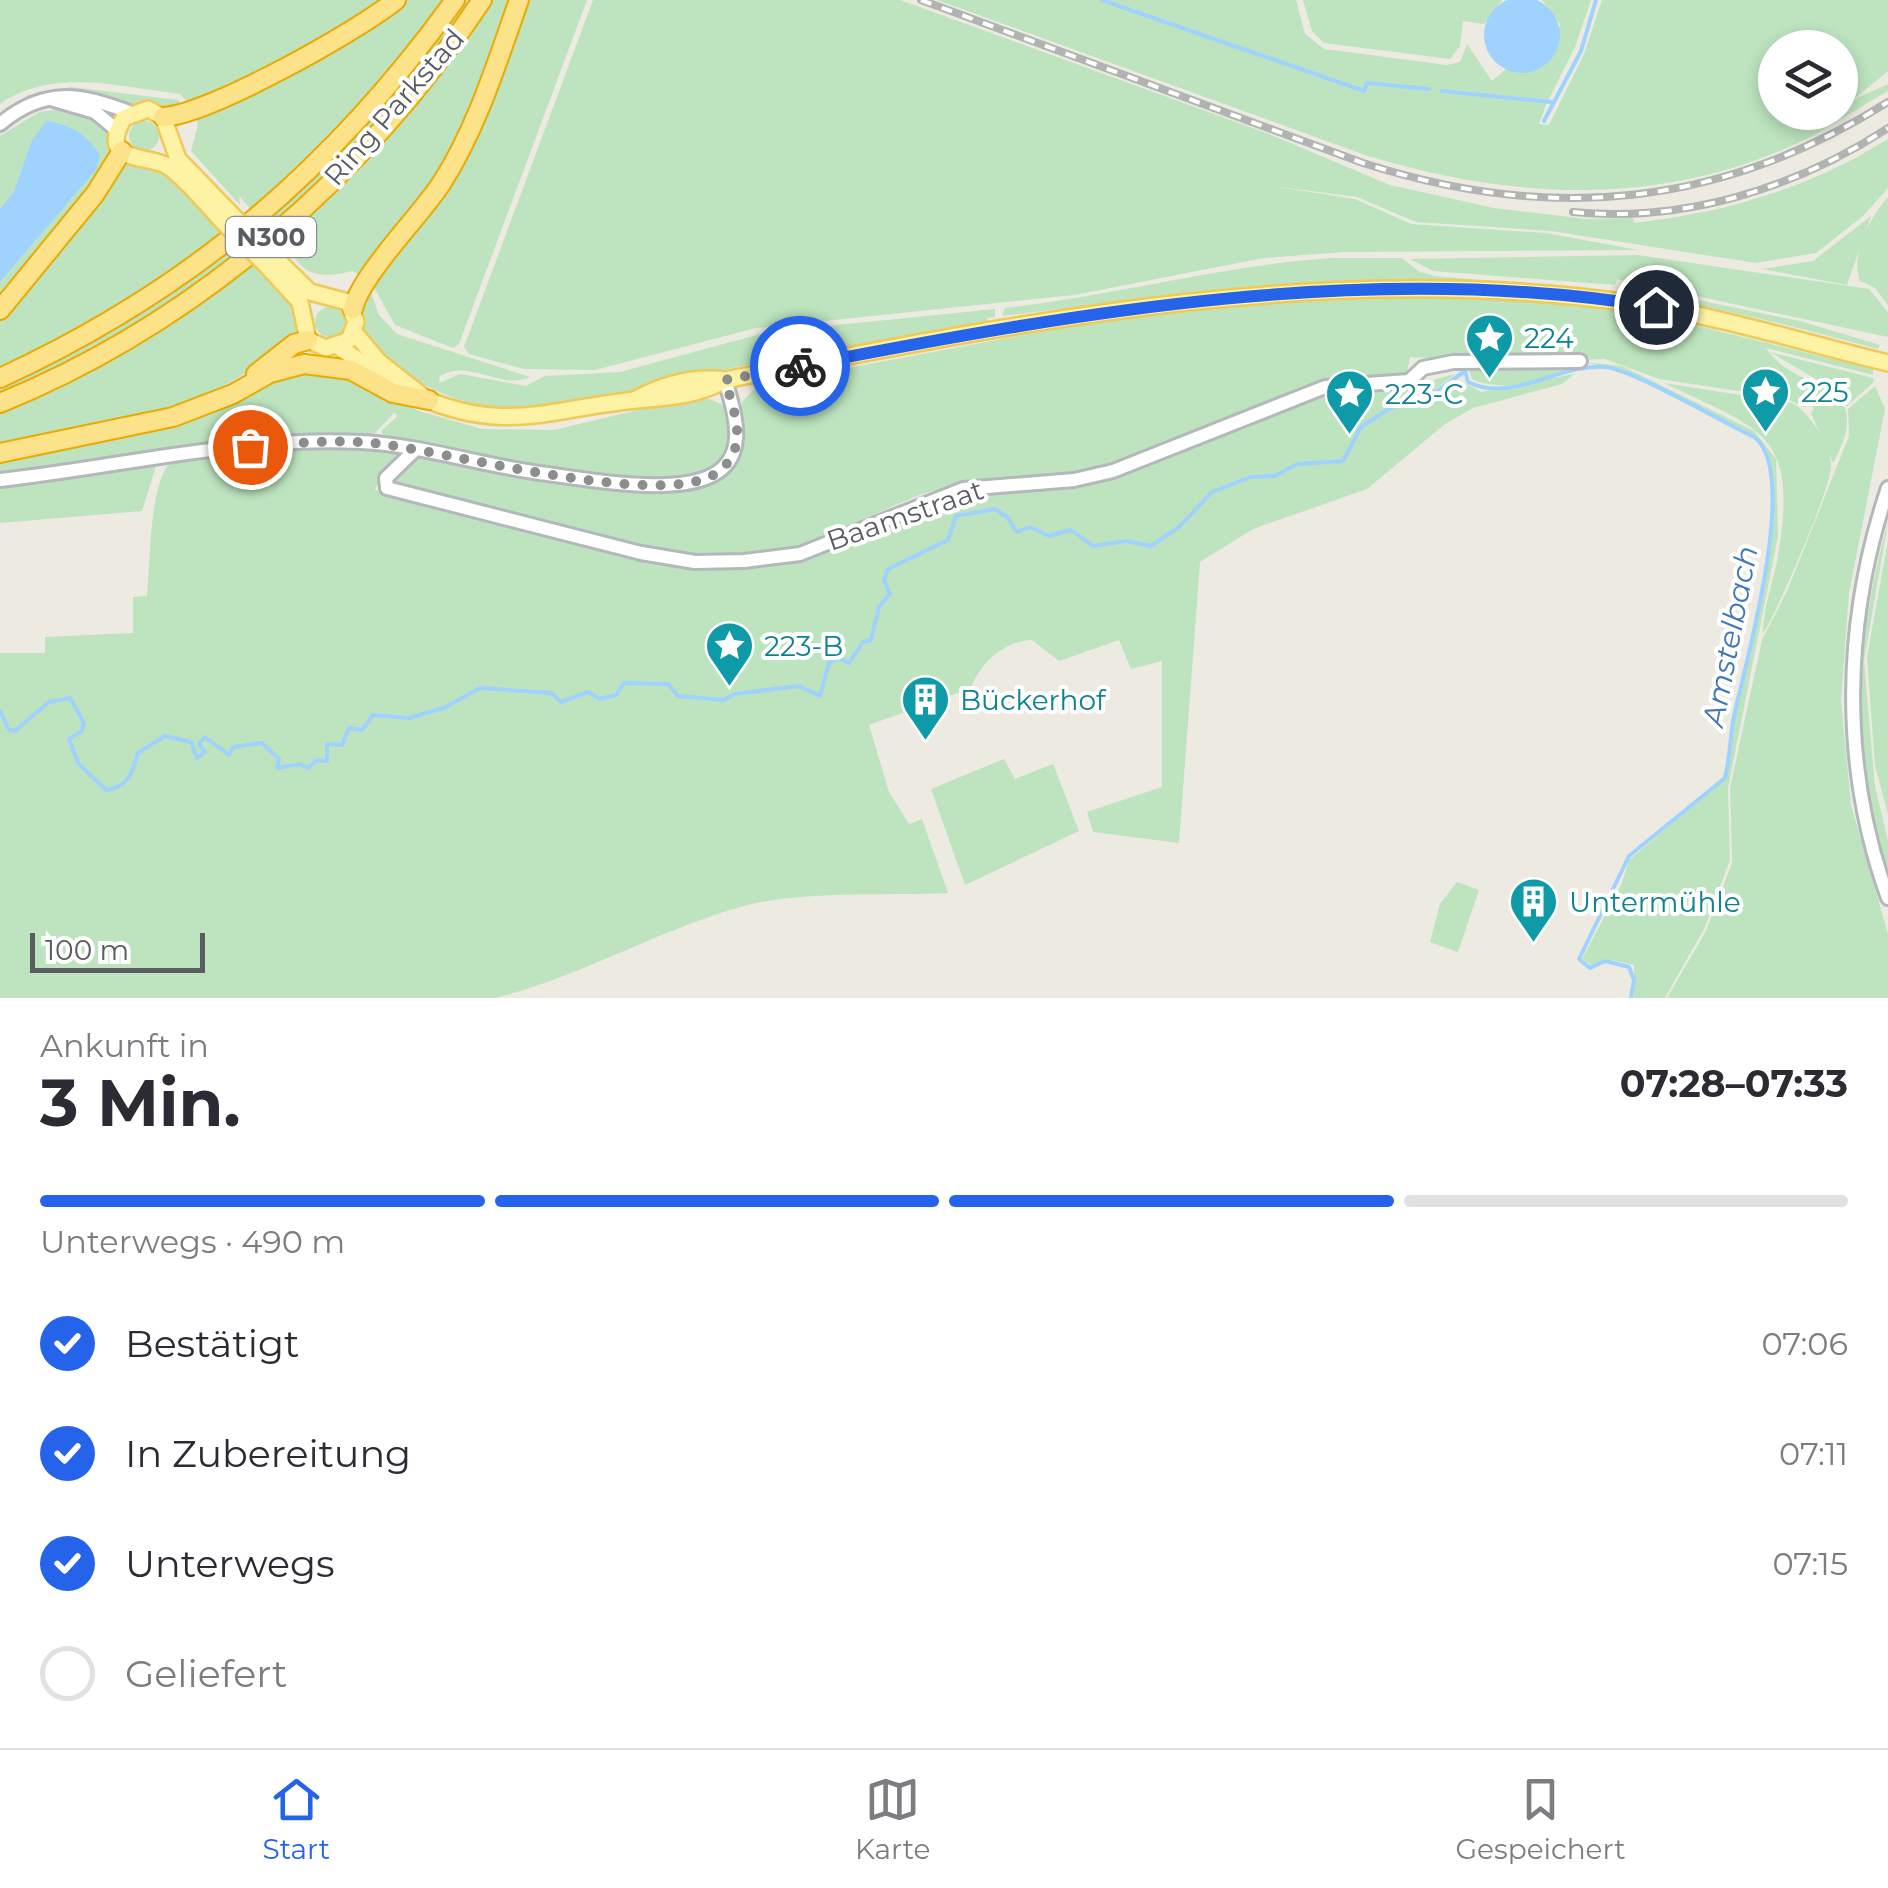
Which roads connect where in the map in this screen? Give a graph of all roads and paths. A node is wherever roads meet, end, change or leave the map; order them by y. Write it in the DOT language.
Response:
graph roads {
  1 [pos="396,0"];
  2 [pos="455,0"];
  3 [pos="482,0"];
  4 [pos="519,0"];
  5 [pos="54,100"];
  6 [pos="130,113"];
  7 [pos="163,117"];
  8 [pos="0,124"];
  9 [pos="118,130"];
  10 [pos="122,151"];
  11 [pos="229,220"];
  12 [pos="269,260"];
  13 [pos="353,309"];
  14 [pos="0,310"];
  15 [pos="354,332"];
  16 [pos="308,340"];
  17 [pos="339,346"];
  18 [pos="1580,361"];
  19 [pos="1888,363"];
  20 [pos="0,378"];
  21 [pos="725,380"];
  22 [pos="233,394"];
  23 [pos="429,400"];
  24 [pos="0,403"];
  25 [pos="414,450"];
  26 [pos="0,453"];
  27 [pos="0,480"];
  28 [pos="1888,488"];
  29 [pos="1888,898"];
  1 -- 7 [label="highway"];
  2 -- 20 [label="highway, Ring Parkstad / N300"];
  3 -- 24 [label="highway, Ring Parkstad / N300"];
  4 -- 13 [label="highway"];
  5 -- 6 [label="street"];
  5 -- 8 [label="street"];
  5 -- 9 [label="street"];
  6 -- 7 [label="main road"];
  6 -- 9 [label="main road"];
  7 -- 11 [label="main road"];
  9 -- 10 [label="main road"];
  10 -- 11 [label="main road"];
  10 -- 14 [label="highway"];
  11 -- 12 [label="main road, bridge"];
  12 -- 13 [label="main road"];
  12 -- 16 [label="main road"];
  13 -- 15 [label="main road"];
  15 -- 17 [label="main road"];
  15 -- 23 [label="main road"];
  16 -- 17 [label="main road"];
  16 -- 22 [label="highway"];
  17 -- 23 [label="main road"];
  18 -- 25 [label="street, Baamstraat"];
  19 -- 21 [label="main road"];
  21 -- 23 [label="main road"];
  21 -- 25 [label="street"];
  22 -- 23 [label="highway"];
  22 -- 26 [label="highway"];
  25 -- 27 [label="street"];
  28 -- 29 [label="street"];
}
